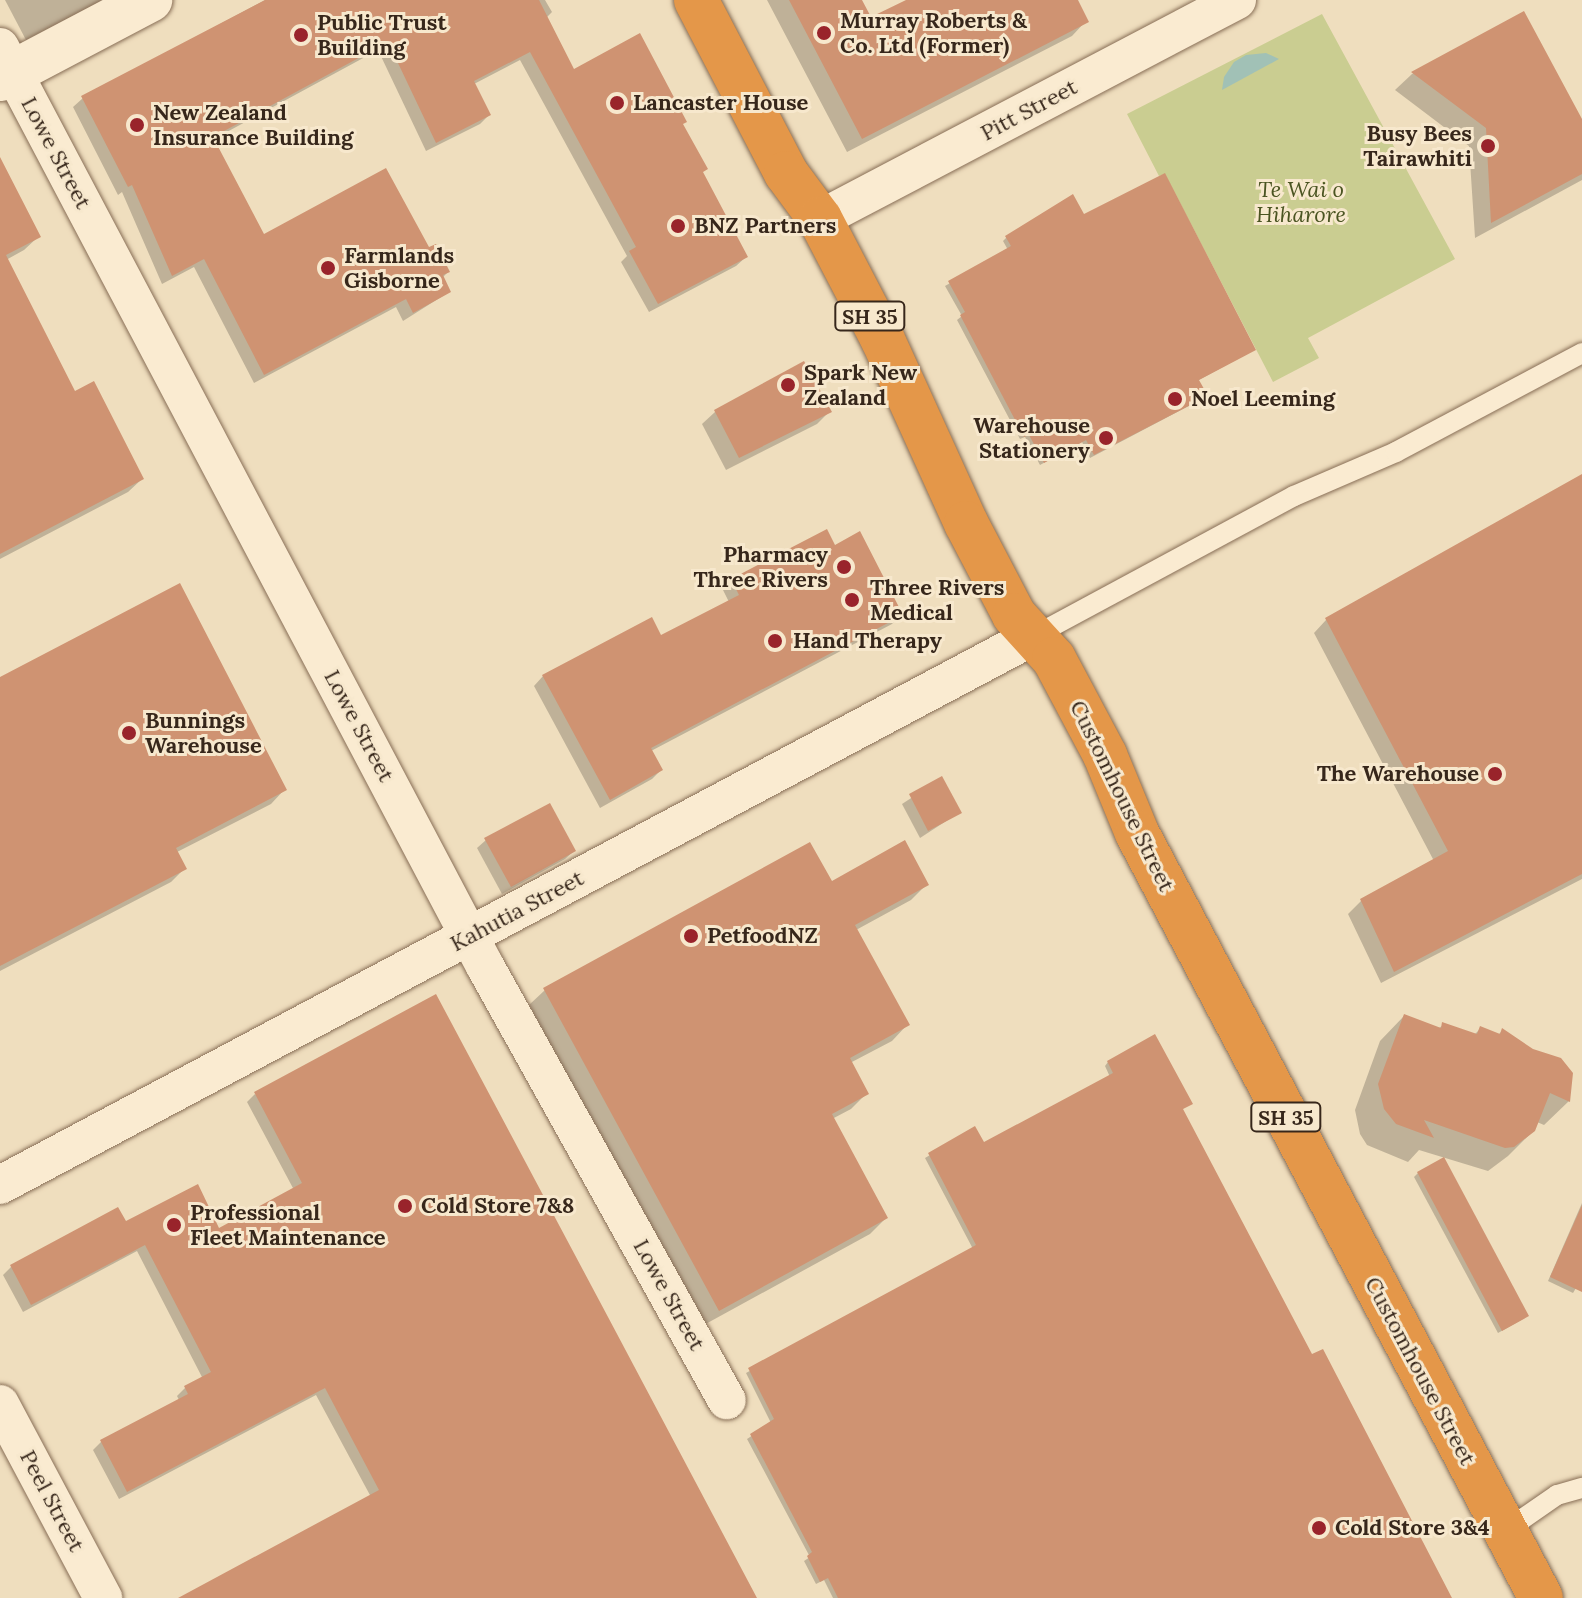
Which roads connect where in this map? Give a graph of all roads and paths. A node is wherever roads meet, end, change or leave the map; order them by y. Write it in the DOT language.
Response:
graph roads {
  1 [pos="150,0"];
  2 [pos="696,0"];
  3 [pos="1237,0"];
  4 [pos="4,66"];
  5 [pos="820,219"];
  6 [pos="1582,353"];
  7 [pos="1034,636"];
  8 [pos="469,936"];
  9 [pos="0,1185"];
  10 [pos="727,1400"];
  11 [pos="0,1404"];
  12 [pos="1582,1488"];
  13 [pos="1505,1531"];
  14 [pos="103,1598"];
  15 [pos="1541,1598"];
  1 -- 4 [label="street"];
  2 -- 5 [label="highway, Customhouse Street / SH 35"];
  3 -- 5 [label="street, Pitt Street"];
  4 -- 8 [label="street, Lowe Street"];
  5 -- 7 [label="highway, Customhouse Street / SH 35"];
  6 -- 7 [label="lane"];
  7 -- 8 [label="street, Kahutia Street"];
  7 -- 13 [label="highway, Customhouse Street / SH 35"];
  8 -- 9 [label="street, Kahutia Street"];
  8 -- 10 [label="street, Lowe Street"];
  11 -- 14 [label="street, Peel Street"];
  12 -- 13 [label="lane"];
  13 -- 15 [label="highway, Customhouse Street / SH 35"];
}
